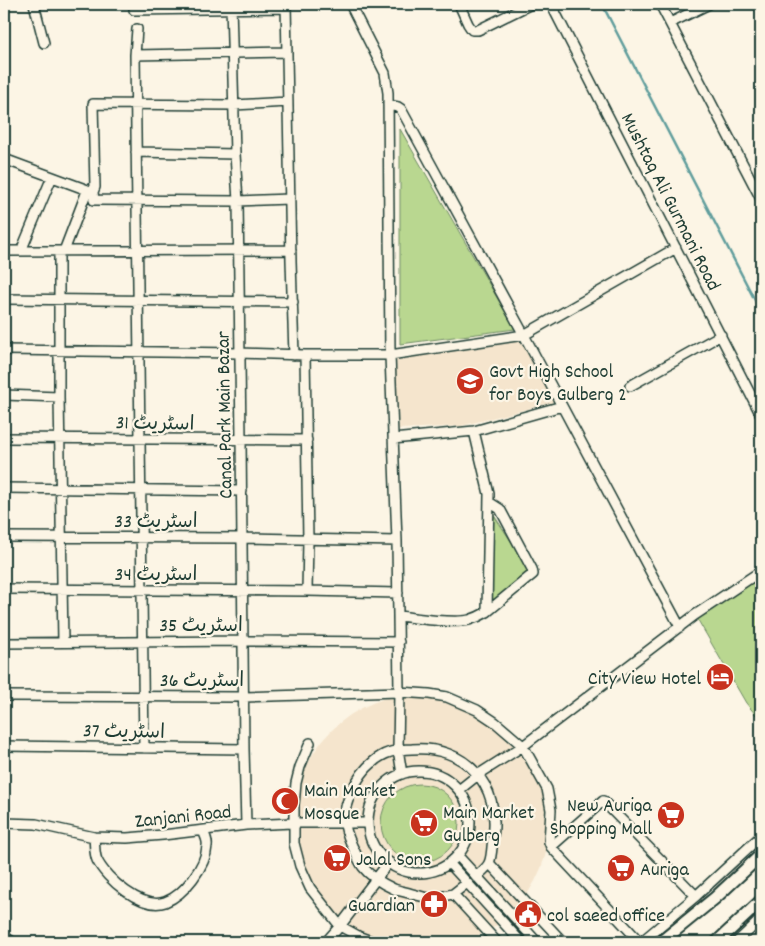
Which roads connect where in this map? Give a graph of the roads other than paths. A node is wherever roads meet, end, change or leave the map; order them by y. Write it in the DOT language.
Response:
graph roads {
  1 [pos="34,4"];
  2 [pos="350,4"];
  3 [pos="459,4"];
  4 [pos="531,4"];
  5 [pos="551,4"];
  6 [pos="660,4"];
  7 [pos="709,4"];
  8 [pos="231,6"];
  9 [pos="286,6"];
  10 [pos="134,10"];
  11 [pos="670,23"];
  12 [pos="137,29"];
  13 [pos="44,43"];
  14 [pos="232,52"];
  15 [pos="287,52"];
  16 [pos="135,55"];
  17 [pos="288,102"];
  18 [pos="136,104"];
  19 [pos="234,105"];
  20 [pos="388,106"];
  21 [pos="136,152"];
  22 [pos="235,154"];
  23 [pos="4,160"];
  24 [pos="52,177"];
  25 [pos="90,192"];
  26 [pos="290,199"];
  27 [pos="761,199"];
  28 [pos="137,200"];
  29 [pos="238,201"];
  30 [pos="676,248"];
  31 [pos="238,250"];
  32 [pos="291,250"];
  33 [pos="4,251"];
  34 [pos="21,251"];
  35 [pos="62,251"];
  36 [pos="138,251"];
  37 [pos="4,299"];
  38 [pos="59,300"];
  39 [pos="138,301"];
  40 [pos="239,302"];
  41 [pos="293,302"];
  42 [pos="524,335"];
  43 [pos="721,335"];
  44 [pos="4,350"];
  45 [pos="59,351"];
  46 [pos="139,352"];
  47 [pos="239,353"];
  48 [pos="294,355"];
  49 [pos="305,355"];
  50 [pos="390,355"];
  51 [pos="630,386"];
  52 [pos="4,395"];
  53 [pos="59,396"];
  54 [pos="562,406"];
  55 [pos="761,415"];
  56 [pos="474,431"];
  57 [pos="4,438"];
  58 [pos="60,438"];
  59 [pos="140,439"];
  60 [pos="393,439"];
  61 [pos="241,440"];
  62 [pos="306,440"];
  63 [pos="4,488"];
  64 [pos="60,489"];
  65 [pos="141,490"];
  66 [pos="242,492"];
  67 [pos="489,502"];
  68 [pos="4,537"];
  69 [pos="61,537"];
  70 [pos="141,538"];
  71 [pos="242,538"];
  72 [pos="308,540"];
  73 [pos="397,541"];
  74 [pos="761,571"];
  75 [pos="4,589"];
  76 [pos="62,589"];
  77 [pos="142,590"];
  78 [pos="243,591"];
  79 [pos="307,591"];
  80 [pos="398,593"];
  81 [pos="487,612"];
  82 [pos="398,616"];
  83 [pos="680,627"];
  84 [pos="243,641"];
  85 [pos="63,642"];
  86 [pos="143,642"];
  87 [pos="399,642"];
  88 [pos="4,643"];
  89 [pos="399,692"];
  90 [pos="4,696"];
  91 [pos="144,697"];
  92 [pos="244,697"];
  93 [pos="310,743"];
  94 [pos="4,746"];
  95 [pos="524,746"];
  96 [pos="144,748"];
  97 [pos="244,749"];
  98 [pos="398,750"];
  99 [pos="402,774"];
  100 [pos="479,774"];
  101 [pos="459,790"];
  102 [pos="4,822"];
  103 [pos="293,823"];
  104 [pos="344,823"];
  105 [pos="368,824"];
  106 [pos="246,826"];
  107 [pos="204,831"];
  108 [pos="761,836"];
  109 [pos="94,837"];
  110 [pos="551,847"];
  111 [pos="761,855"];
  112 [pos="458,856"];
  113 [pos="388,862"];
  114 [pos="449,863"];
  115 [pos="489,863"];
  116 [pos="476,877"];
  117 [pos="376,878"];
  118 [pos="467,883"];
  119 [pos="453,894"];
  120 [pos="696,896"];
  121 [pos="715,898"];
  122 [pos="761,901"];
  123 [pos="761,920"];
  124 [pos="340,926"];
  125 [pos="4,938"];
  126 [pos="10,942"];
  127 [pos="326,942"];
  128 [pos="374,942"];
  129 [pos="497,942"];
  130 [pos="521,942"];
  131 [pos="537,942"];
  132 [pos="563,942"];
  133 [pos="641,942"];
  134 [pos="661,942"];
  135 [pos="672,942"];
  136 [pos="717,942"];
  137 [pos="736,942"];
  1 -- 13 [label="street"];
  2 -- 20 [label="street"];
  3 -- 4 [label="street"];
  5 -- 30 [label="street, Mushtaq Ali Gurmani Road"];
  6 -- 11 [label="street"];
  7 -- 11 [label="street"];
  8 -- 9 [label="street"];
  8 -- 10 [label="street"];
  8 -- 14 [label="street, Canal Park Main Bazar"];
  9 -- 15 [label="street"];
  11 -- 27 [label="street"];
  12 -- 16 [label="street"];
  14 -- 15 [label="street"];
  14 -- 16 [label="street"];
  14 -- 19 [label="street, Canal Park Main Bazar"];
  15 -- 17 [label="street"];
  16 -- 18 [label="street"];
  17 -- 19 [label="street"];
  17 -- 26 [label="street"];
  18 -- 19 [label="street"];
  18 -- 21 [label="street"];
  18 -- 25 [label="street"];
  19 -- 22 [label="street, Canal Park Main Bazar"];
  20 -- 42 [label="street"];
  20 -- 50 [label="street"];
  21 -- 22 [label="street"];
  21 -- 28 [label="street"];
  22 -- 29 [label="street, Canal Park Main Bazar"];
  23 -- 24 [label="street"];
  24 -- 25 [label="street"];
  24 -- 34 [label="street"];
  25 -- 28 [label="street"];
  25 -- 35 [label="street"];
  26 -- 29 [label="street"];
  26 -- 32 [label="street"];
  28 -- 29 [label="street"];
  28 -- 36 [label="street"];
  29 -- 31 [label="street, Canal Park Main Bazar"];
  30 -- 42 [label="street"];
  30 -- 43 [label="street, Mushtaq Ali Gurmani Road"];
  31 -- 32 [label="street"];
  31 -- 36 [label="street"];
  31 -- 40 [label="street, Canal Park Main Bazar"];
  32 -- 41 [label="street"];
  33 -- 34 [label="street"];
  34 -- 35 [label="street"];
  35 -- 36 [label="street"];
  35 -- 38 [label="street"];
  36 -- 39 [label="street"];
  37 -- 38 [label="street"];
  38 -- 39 [label="street"];
  38 -- 45 [label="street"];
  39 -- 40 [label="street"];
  39 -- 46 [label="street"];
  40 -- 41 [label="street"];
  40 -- 47 [label="street, Canal Park Main Bazar"];
  41 -- 48 [label="street"];
  42 -- 50 [label="street"];
  42 -- 54 [label="street"];
  43 -- 51 [label="street"];
  43 -- 55 [label="street, Mushtaq Ali Gurmani Road"];
  44 -- 45 [label="street"];
  45 -- 46 [label="street"];
  45 -- 53 [label="street"];
  46 -- 47 [label="street"];
  46 -- 59 [label="street"];
  47 -- 48 [label="street"];
  47 -- 61 [label="street, Canal Park Main Bazar"];
  48 -- 49 [label="street"];
  49 -- 50 [label="street"];
  49 -- 62 [label="street"];
  50 -- 60 [label="street"];
  52 -- 53 [label="street"];
  53 -- 58 [label="street"];
  54 -- 56 [label="street"];
  54 -- 83 [label="street"];
  56 -- 60 [label="street"];
  56 -- 67 [label="street"];
  57 -- 58 [label="street, اسٹریٹ 31"];
  58 -- 59 [label="street, اسٹریٹ 31"];
  58 -- 64 [label="street"];
  59 -- 61 [label="street, اسٹریٹ 31"];
  59 -- 65 [label="street"];
  60 -- 73 [label="street"];
  61 -- 62 [label="street, اسٹریٹ 31"];
  61 -- 66 [label="street, Canal Park Main Bazar"];
  62 -- 72 [label="street"];
  63 -- 64 [label="street"];
  64 -- 65 [label="street"];
  64 -- 69 [label="street"];
  65 -- 66 [label="street"];
  65 -- 70 [label="street"];
  66 -- 71 [label="street, Canal Park Main Bazar"];
  67 -- 81 [label="street"];
  67 -- 81 [label="street"];
  68 -- 69 [label="street, اسٹریٹ 33"];
  69 -- 70 [label="street, اسٹریٹ 33"];
  69 -- 76 [label="street"];
  70 -- 71 [label="street, اسٹریٹ 33"];
  70 -- 77 [label="street"];
  71 -- 72 [label="street, اسٹریٹ 33"];
  71 -- 78 [label="street, Canal Park Main Bazar"];
  72 -- 73 [label="street, اسٹریٹ 33"];
  72 -- 79 [label="street"];
  73 -- 80 [label="street"];
  74 -- 83 [label="street"];
  75 -- 76 [label="street, اسٹریٹ 34"];
  76 -- 77 [label="street, اسٹریٹ 34"];
  76 -- 85 [label="street"];
  77 -- 78 [label="street, اسٹریٹ 34"];
  77 -- 86 [label="street"];
  78 -- 79 [label="street, اسٹریٹ 34"];
  78 -- 84 [label="street, Canal Park Main Bazar"];
  79 -- 80 [label="street, اسٹریٹ 34"];
  80 -- 82 [label="street"];
  81 -- 82 [label="street"];
  82 -- 87 [label="street"];
  83 -- 95 [label="street"];
  84 -- 86 [label="street, اسٹریٹ 35"];
  84 -- 87 [label="street, اسٹریٹ 35"];
  84 -- 92 [label="street, Canal Park Main Bazar"];
  85 -- 86 [label="street, اسٹریٹ 35"];
  85 -- 88 [label="street, اسٹریٹ 35"];
  86 -- 91 [label="street"];
  87 -- 89 [label="street"];
  89 -- 92 [label="street, اسٹریٹ 36"];
  89 -- 95 [label="street, اسٹریٹ 36"];
  89 -- 98 [label="street"];
  90 -- 91 [label="street, اسٹریٹ 36"];
  91 -- 92 [label="street, اسٹریٹ 36"];
  91 -- 96 [label="street"];
  92 -- 97 [label="street, Canal Park Main Bazar"];
  93 -- 103 [label="street"];
  94 -- 96 [label="street, اسٹریٹ 37"];
  95 -- 100 [label="street"];
  95 -- 110 [label="street"];
  96 -- 97 [label="street, اسٹریٹ 37"];
  97 -- 106 [label="street, Canal Park Main Bazar"];
  98 -- 99 [label="street"];
  98 -- 100 [label="street"];
  98 -- 104 [label="street"];
  99 -- 101 [label="street"];
  99 -- 105 [label="street"];
  100 -- 101 [label="street"];
  100 -- 115 [label="street"];
  101 -- 112 [label="street"];
  102 -- 109 [label="street, Zanjani Road"];
  103 -- 104 [label="street, Zanjani Road"];
  103 -- 106 [label="street, Zanjani Road"];
  103 -- 124 [label="street"];
  104 -- 105 [label="street, Zanjani Road"];
  104 -- 117 [label="street"];
  105 -- 113 [label="street"];
  106 -- 107 [label="street, Zanjani Road"];
  107 -- 109 [label="street, Zanjani Road"];
  107 -- 109 [label="street"];
  108 -- 120 [label="street"];
  110 -- 120 [label="street"];
  110 -- 133 [label="street"];
  111 -- 121 [label="main road"];
  112 -- 114 [label="street"];
  112 -- 116 [label="street"];
  113 -- 114 [label="street"];
  113 -- 117 [label="street"];
  114 -- 118 [label="street"];
  115 -- 116 [label="street"];
  115 -- 132 [label="street"];
  116 -- 131 [label="street"];
  117 -- 119 [label="street"];
  117 -- 124 [label="street"];
  118 -- 119 [label="street"];
  118 -- 130 [label="street"];
  119 -- 129 [label="street"];
  120 -- 133 [label="street"];
  121 -- 134 [label="main road"];
  121 -- 135 [label="main road"];
  122 -- 136 [label="main road"];
  123 -- 137 [label="street"];
  124 -- 127 [label="street"];
  124 -- 128 [label="street"];
  125 -- 126 [label="main road"];
}
